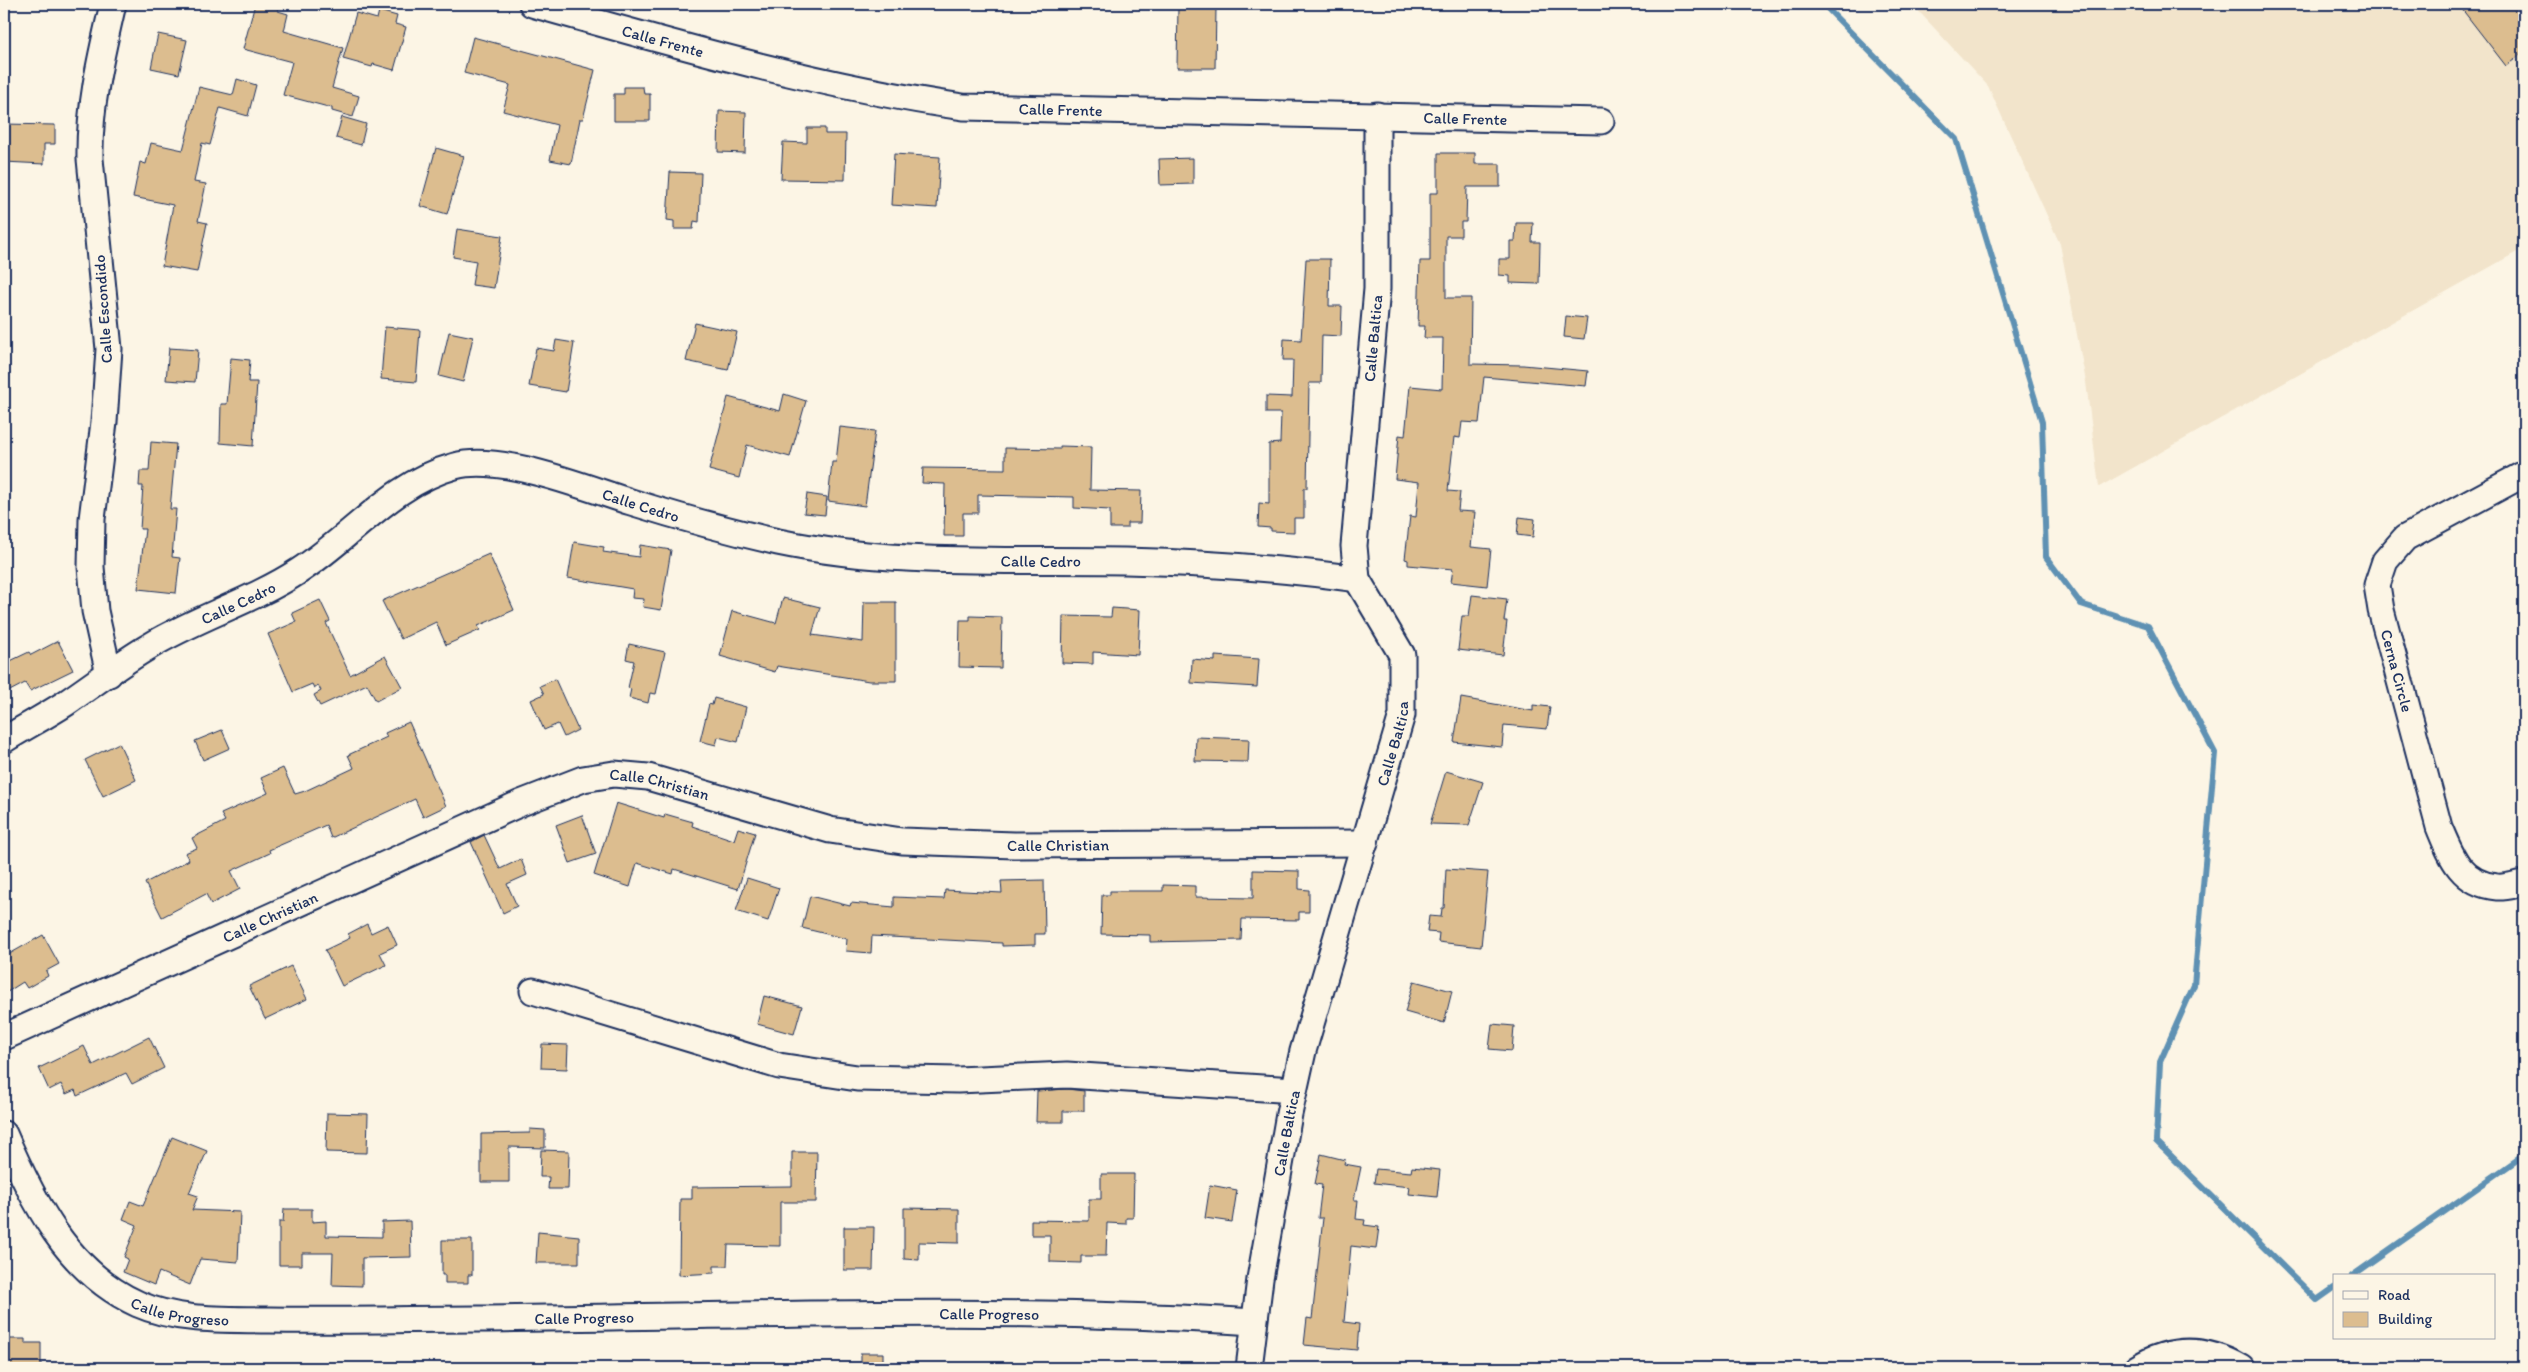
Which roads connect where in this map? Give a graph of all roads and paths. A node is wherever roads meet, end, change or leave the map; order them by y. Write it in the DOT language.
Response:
graph roads {
  1 [pos="113,4"];
  2 [pos="532,4"];
  3 [pos="1377,115"];
  4 [pos="1601,121"];
  5 [pos="2524,474"];
  6 [pos="1357,579"];
  7 [pos="109,674"];
  8 [pos="4,740"];
  9 [pos="1365,843"];
  10 [pos="2524,882"];
  11 [pos="534,991"];
  12 [pos="4,1037"];
  13 [pos="1294,1090"];
  14 [pos="4,1134"];
  15 [pos="1254,1322"];
  16 [pos="1249,1368"];
  17 [pos="2137,1368"];
  18 [pos="2242,1368"];
  1 -- 7 [label="street, Calle Escondido"];
  2 -- 3 [label="street, Calle Frente"];
  3 -- 4 [label="street, Calle Frente"];
  3 -- 6 [label="street, Calle Baltica"];
  5 -- 10 [label="street, Cerna Circle"];
  6 -- 7 [label="street, Calle Cedro"];
  6 -- 9 [label="street, Calle Baltica"];
  7 -- 8 [label="street, Calle Cedro"];
  9 -- 12 [label="street, Calle Christian"];
  9 -- 13 [label="street, Calle Baltica"];
  11 -- 13 [label="street"];
  13 -- 15 [label="street, Calle Baltica"];
  14 -- 15 [label="street, Calle Progreso"];
  15 -- 16 [label="street, Calle Baltica"];
  17 -- 18 [label="street"];
}
